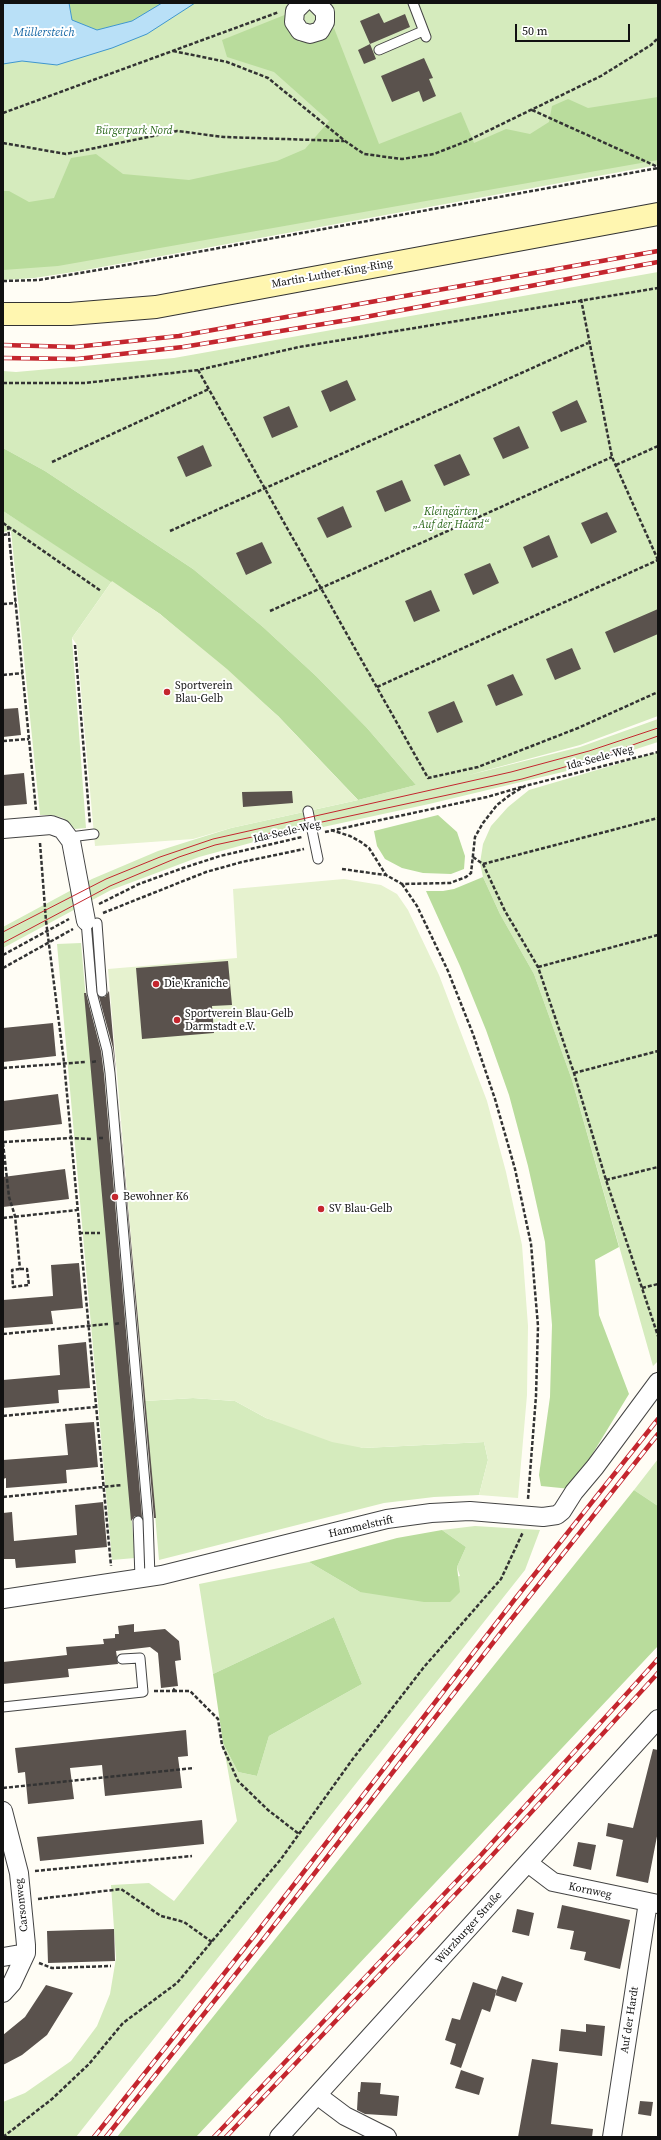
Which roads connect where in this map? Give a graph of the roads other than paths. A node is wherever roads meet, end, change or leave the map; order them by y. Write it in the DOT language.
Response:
graph roads {
  1 [pos="303,3"];
  2 [pos="316,3"];
  3 [pos="413,3"];
  4 [pos="379,50"];
  5 [pos="658,214"];
  6 [pos="3,314"];
  7 [pos="308,811"];
  8 [pos="3,829"];
  9 [pos="93,834"];
  10 [pos="70,837"];
  11 [pos="318,859"];
  12 [pos="89,918"];
  13 [pos="102,992"];
  14 [pos="658,1382"];
  15 [pos="138,1520"];
  16 [pos="145,1577"];
  17 [pos="3,1599"];
  18 [pos="122,1659"];
  19 [pos="3,1707"];
  20 [pos="658,1719"];
  21 [pos="3,1811"];
  22 [pos="528,1863"];
  23 [pos="653,1903"];
  24 [pos="25,1955"];
  25 [pos="3,1957"];
  26 [pos="3,1993"];
  27 [pos="317,2096"];
  28 [pos="279,2137"];
  29 [pos="387,2137"];
  30 [pos="612,2137"];
  1 -- 2 [label="street"];
  3 -- 4 [label="lane"];
  5 -- 6 [label="main road, Martin-Luther-King-Ring"];
  7 -- 11 [label="lane"];
  8 -- 10 [label="street"];
  9 -- 10 [label="lane"];
  10 -- 12 [label="street"];
  12 -- 13 [label="lane"];
  12 -- 16 [label="lane"];
  14 -- 16 [label="street, Hammelstrift"];
  15 -- 16 [label="lane"];
  16 -- 17 [label="street, Hammelstrift"];
  18 -- 19 [label="lane"];
  20 -- 22 [label="street, Würzburger Straße"];
  21 -- 24 [label="street, Carsonweg"];
  22 -- 23 [label="street, Kornweg"];
  22 -- 27 [label="street, Würzburger Straße"];
  23 -- 30 [label="street, Auf der Hardt"];
  24 -- 25 [label="street"];
  24 -- 26 [label="street"];
  27 -- 28 [label="street, Würzburger Straße"];
  27 -- 29 [label="street"];
}
